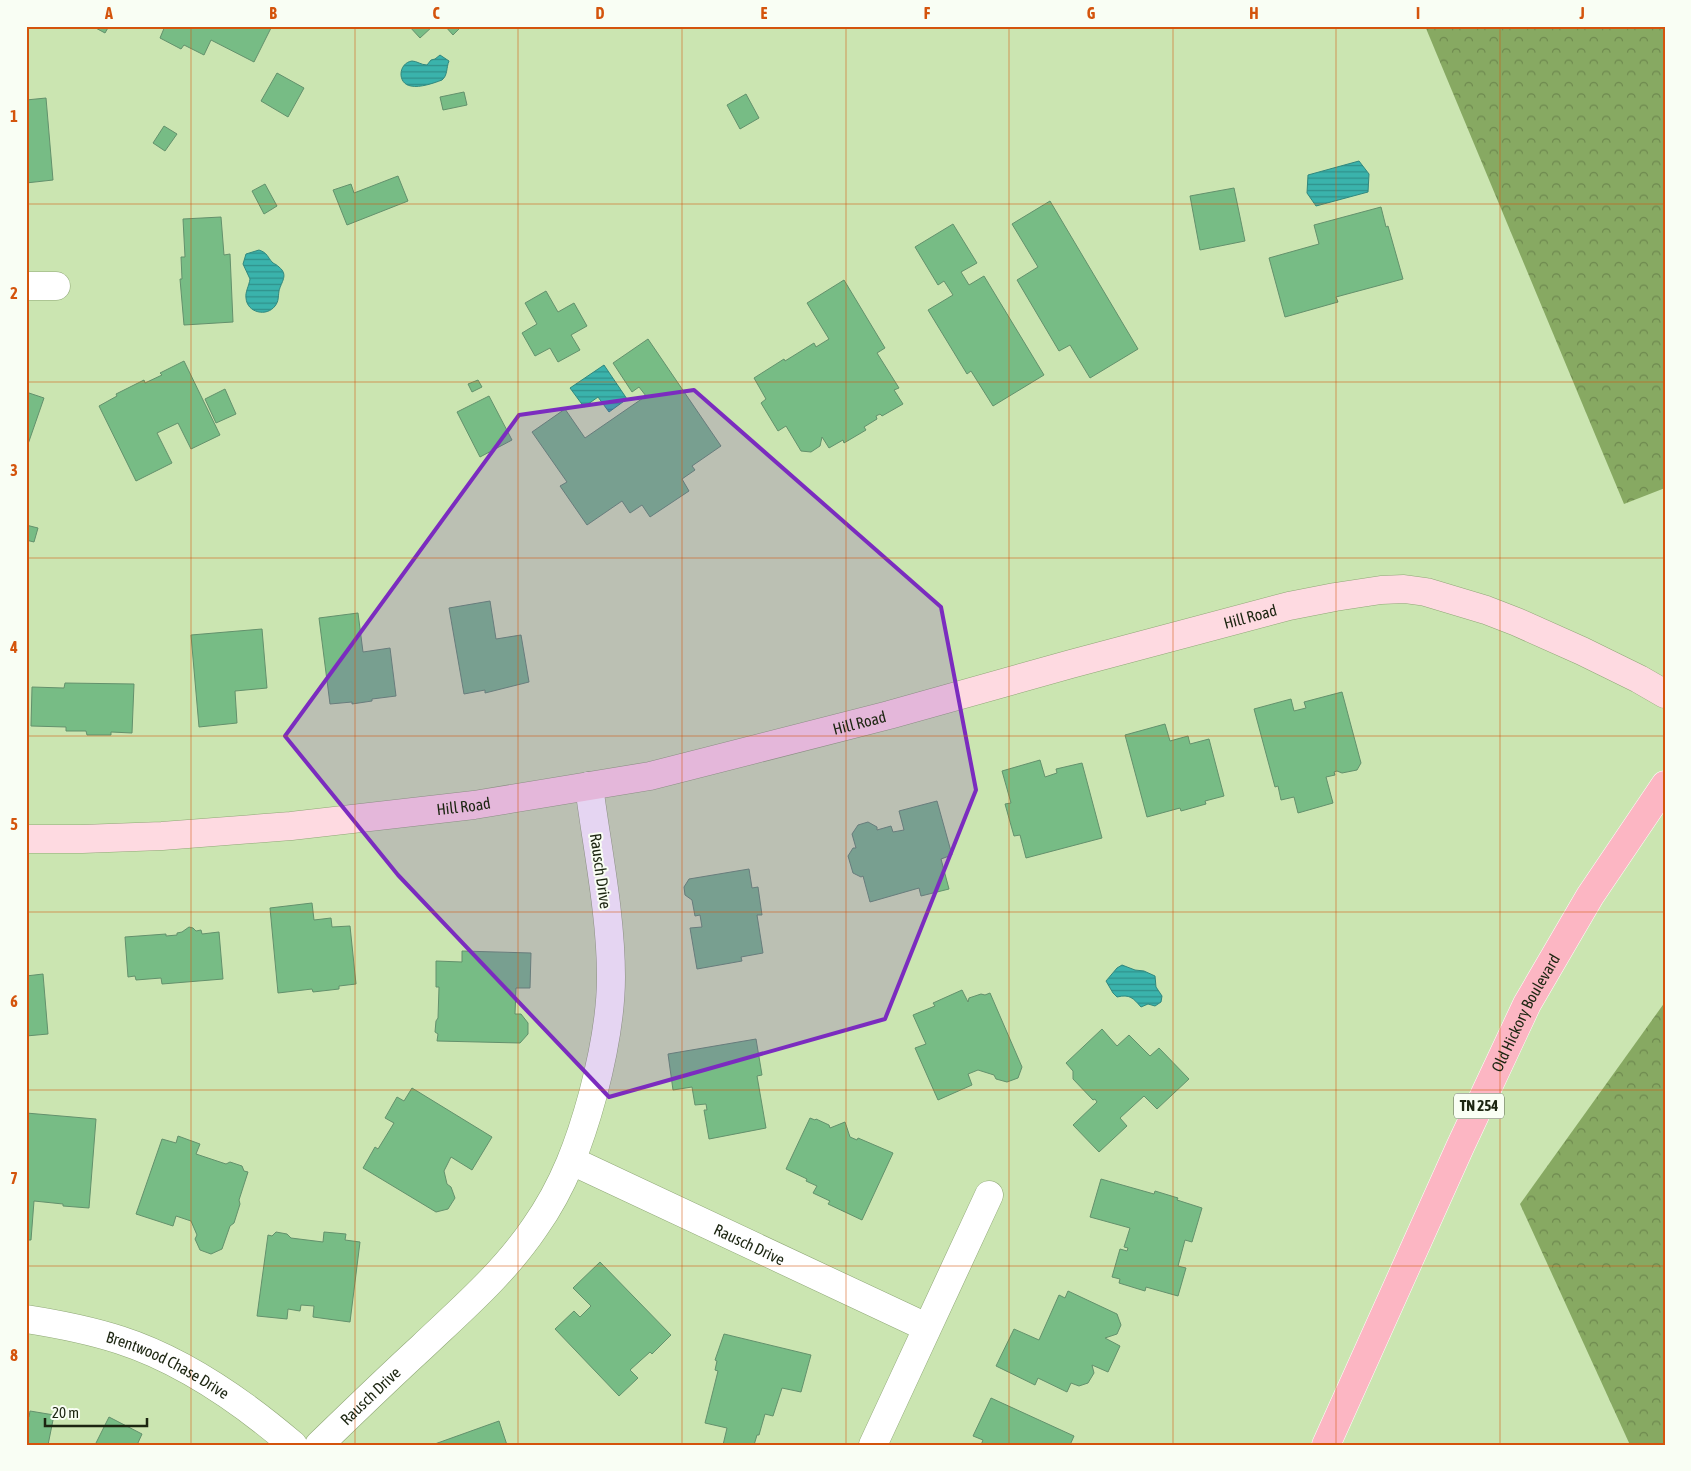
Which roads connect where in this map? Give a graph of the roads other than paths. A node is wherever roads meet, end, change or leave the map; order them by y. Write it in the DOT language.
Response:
graph roads {
  1 [pos="26,286"];
  2 [pos="56,286"];
  3 [pos="1665,694"];
  4 [pos="1665,785"];
  5 [pos="590,786"];
  6 [pos="26,839"];
  7 [pos="572,1161"];
  8 [pos="989,1195"];
  9 [pos="26,1319"];
  10 [pos="926,1327"];
  11 [pos="293,1445"];
  12 [pos="319,1445"];
  13 [pos="873,1445"];
  14 [pos="1326,1445"];
  1 -- 2 [label="street"];
  3 -- 5 [label="street, Hill Road"];
  4 -- 14 [label="main road, Old Hickory Boulevard / TN 254"];
  5 -- 6 [label="street, Hill Road"];
  5 -- 7 [label="street, Rausch Drive"];
  7 -- 10 [label="street, Rausch Drive"];
  7 -- 12 [label="street, Rausch Drive"];
  8 -- 10 [label="street"];
  9 -- 11 [label="street, Brentwood Chase Drive"];
  10 -- 13 [label="street"];
}
